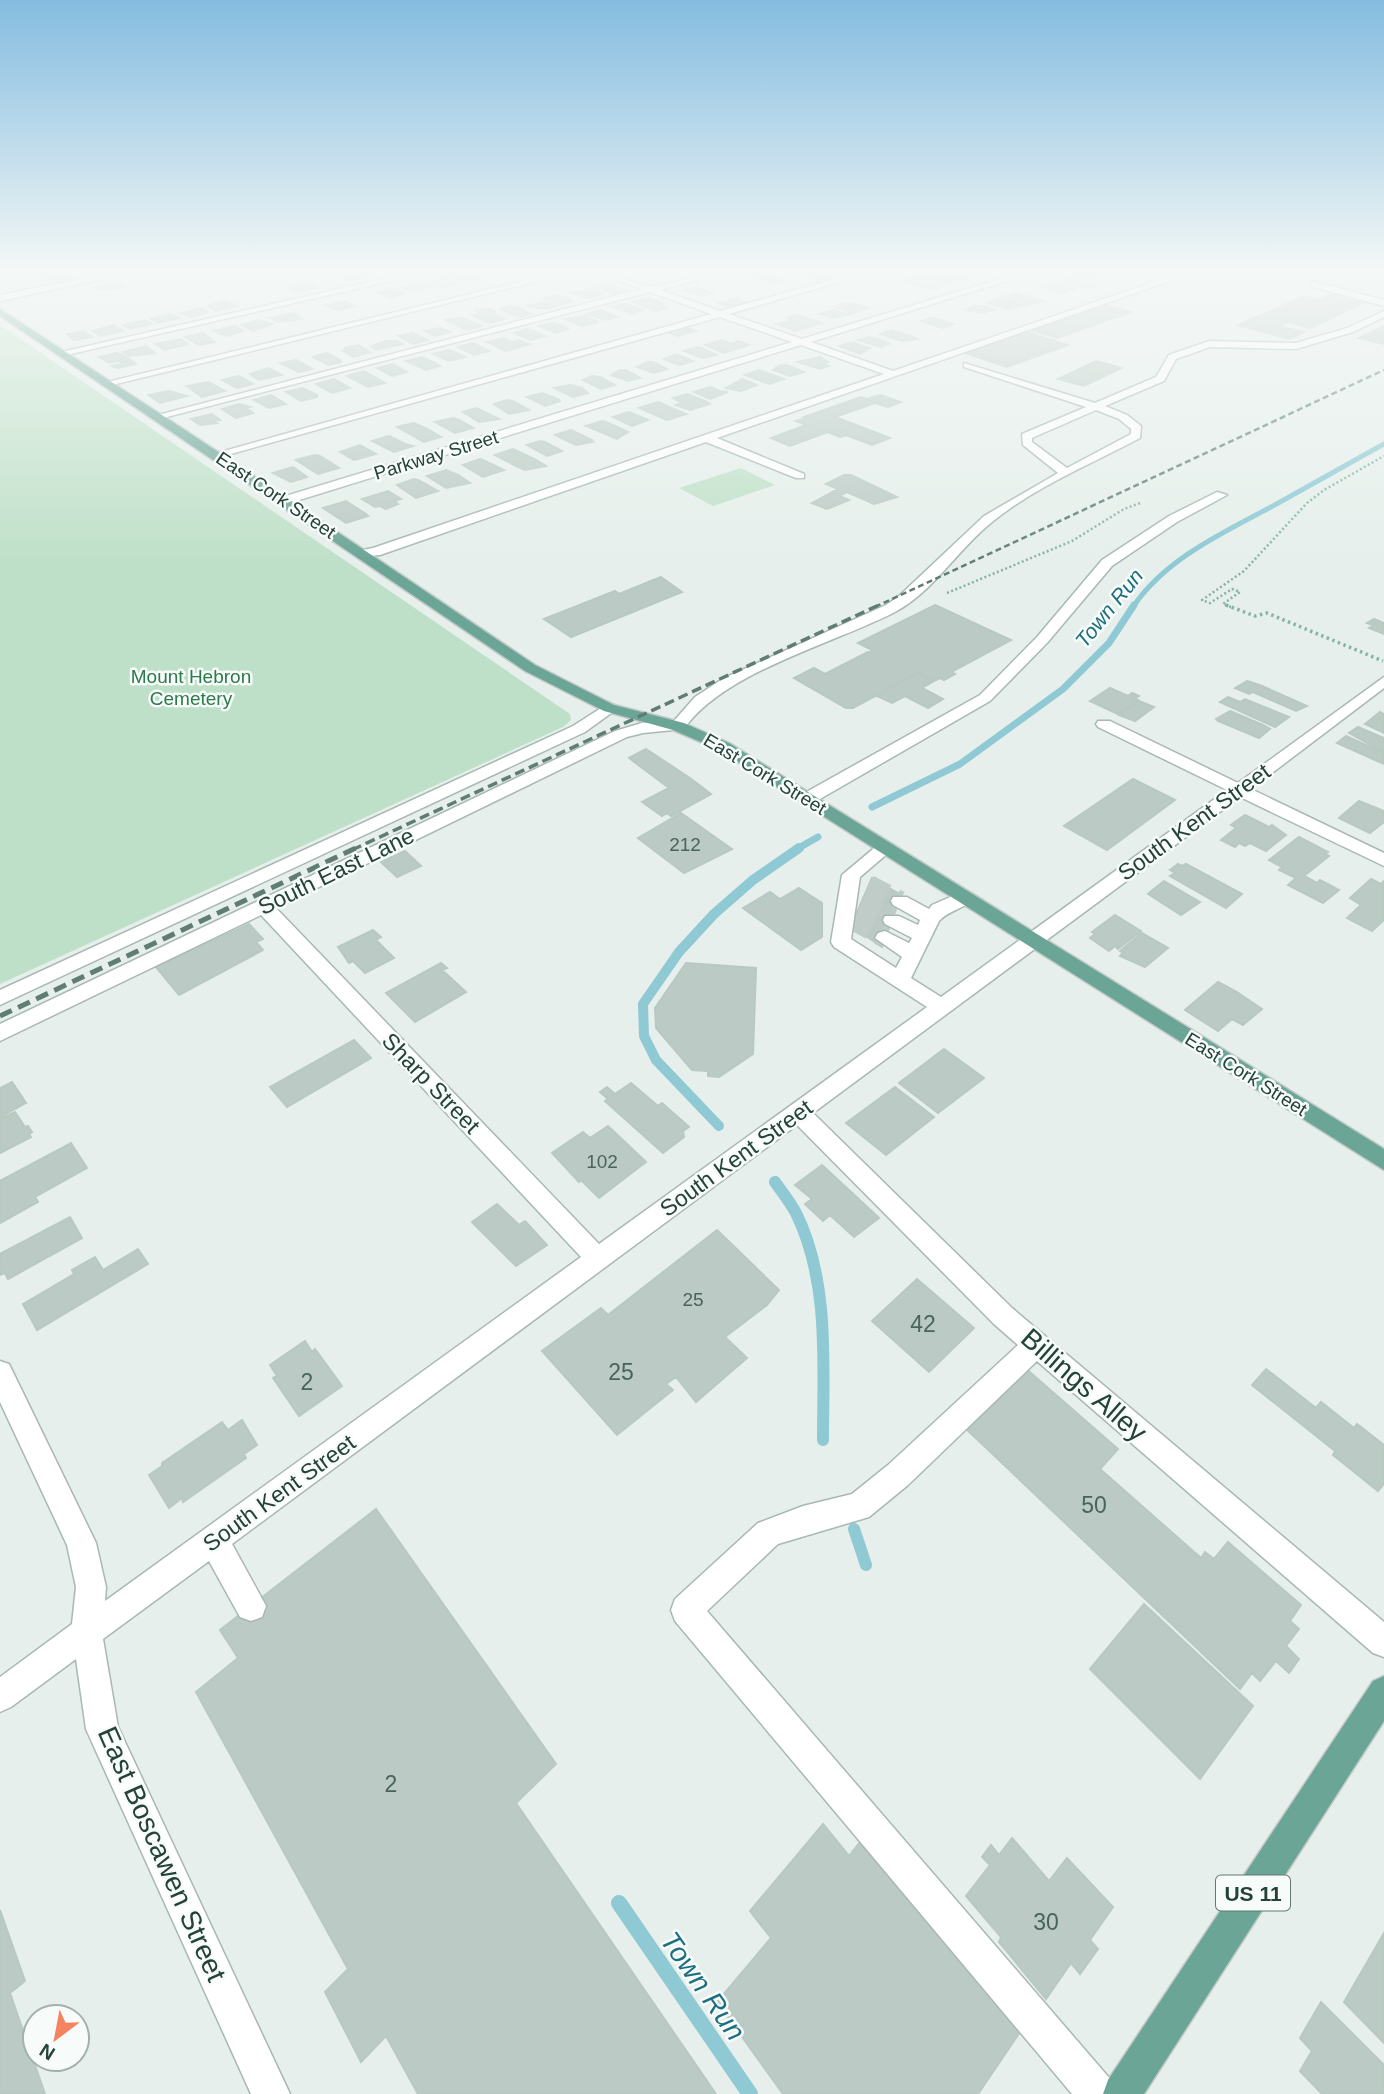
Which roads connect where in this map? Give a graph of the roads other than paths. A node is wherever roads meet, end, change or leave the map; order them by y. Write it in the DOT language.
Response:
graph roads {
  1 [pos="88,370"];
  2 [pos="164,370"];
  3 [pos="339,370"];
  4 [pos="520,370"];
  5 [pos="714,370"];
  6 [pos="880,370"];
  7 [pos="905,370"];
  8 [pos="982,370"];
  9 [pos="1165,370"];
  10 [pos="892,374"];
  11 [pos="108,383"];
  12 [pos="1097,407"];
  13 [pos="159,416"];
  14 [pos="706,438"];
  15 [pos="216,455"];
  16 [pos="1066,473"];
  17 [pos="800,477"];
  18 [pos="1221,495"];
  19 [pos="283,501"];
  20 [pos="362,554"];
  21 [pos="1384,681"];
  22 [pos="609,708"];
  23 [pos="1104,724"];
  24 [pos="678,726"];
  25 [pos="1240,789"];
  26 [pos="807,799"];
  27 [pos="884,848"];
  28 [pos="1384,860"];
  29 [pos="851,875"];
  30 [pos="869,884"];
  31 [pos="964,898"];
  32 [pos="900,901"];
  33 [pos="263,906"];
  34 [pos="931,918"];
  35 [pos="892,920"];
  36 [pos="922,935"];
  37 [pos="885,939"];
  38 [pos="1031,941"];
  39 [pos="912,955"];
  40 [pos="900,980"];
  41 [pos="0,998"];
  42 [pos="941,1007"];
  43 [pos="0,1033"];
  44 [pos="797,1112"];
  45 [pos="1384,1161"];
  46 [pos="598,1260"];
  47 [pos="1037,1344"];
  48 [pos="0,1373"];
  49 [pos="214,1541"];
  50 [pos="251,1606"];
  51 [pos="88,1632"];
  52 [pos="1384,1642"];
  53 [pos="1384,1692"];
  54 [pos="0,1696"];
  55 [pos="271,2094"];
  56 [pos="1097,2094"];
  57 [pos="1122,2094"];
  1 -- 11 [label="main road, East Cork Street"];
  2 -- 11 [label="street"];
  3 -- 13 [label="street"];
  4 -- 15 [label="street"];
  5 -- 19 [label="street, Parkway Street"];
  6 -- 10 [label="street"];
  7 -- 10 [label="street"];
  8 -- 12 [label="street"];
  9 -- 12 [label="street"];
  10 -- 14 [label="street"];
  11 -- 13 [label="main road, East Cork Street"];
  12 -- 16 [label="street"];
  12 -- 16 [label="street"];
  13 -- 15 [label="main road, East Cork Street"];
  14 -- 17 [label="street"];
  14 -- 20 [label="street"];
  15 -- 19 [label="main road, East Cork Street"];
  16 -- 24 [label="street"];
  18 -- 26 [label="street"];
  19 -- 20 [label="main road, East Cork Street"];
  20 -- 22 [label="main road, East Cork Street"];
  21 -- 25 [label="street, South Kent Street"];
  22 -- 24 [label="main road, East Cork Street"];
  22 -- 41 [label="street, South East Lane"];
  23 -- 25 [label="street"];
  24 -- 26 [label="main road, East Cork Street"];
  24 -- 33 [label="street, South East Lane"];
  25 -- 28 [label="street"];
  25 -- 38 [label="street, South Kent Street"];
  26 -- 27 [label="main road, East Cork Street"];
  27 -- 29 [label="street"];
  27 -- 31 [label="main road, East Cork Street"];
  29 -- 30 [label="street"];
  29 -- 40 [label="street"];
  31 -- 34 [label="street"];
  31 -- 38 [label="main road, East Cork Street"];
  32 -- 34 [label="street"];
  33 -- 43 [label="street, South East Lane"];
  33 -- 46 [label="street, Sharp Street"];
  34 -- 36 [label="street"];
  35 -- 36 [label="street"];
  36 -- 39 [label="street"];
  37 -- 39 [label="street"];
  38 -- 42 [label="street, South Kent Street"];
  38 -- 45 [label="main road, East Cork Street"];
  39 -- 40 [label="street"];
  40 -- 42 [label="street"];
  42 -- 44 [label="street, South Kent Street"];
  44 -- 46 [label="street, South Kent Street"];
  44 -- 47 [label="street, Billings Alley"];
  46 -- 49 [label="street, South Kent Street"];
  47 -- 52 [label="street, Billings Alley"];
  47 -- 56 [label="street"];
  48 -- 51 [label="street, East Boscawen Street"];
  49 -- 50 [label="street"];
  49 -- 51 [label="street, South Kent Street"];
  51 -- 54 [label="street, South Kent Street"];
  51 -- 55 [label="street, East Boscawen Street"];
  53 -- 57 [label="main road, US 11"];
}
